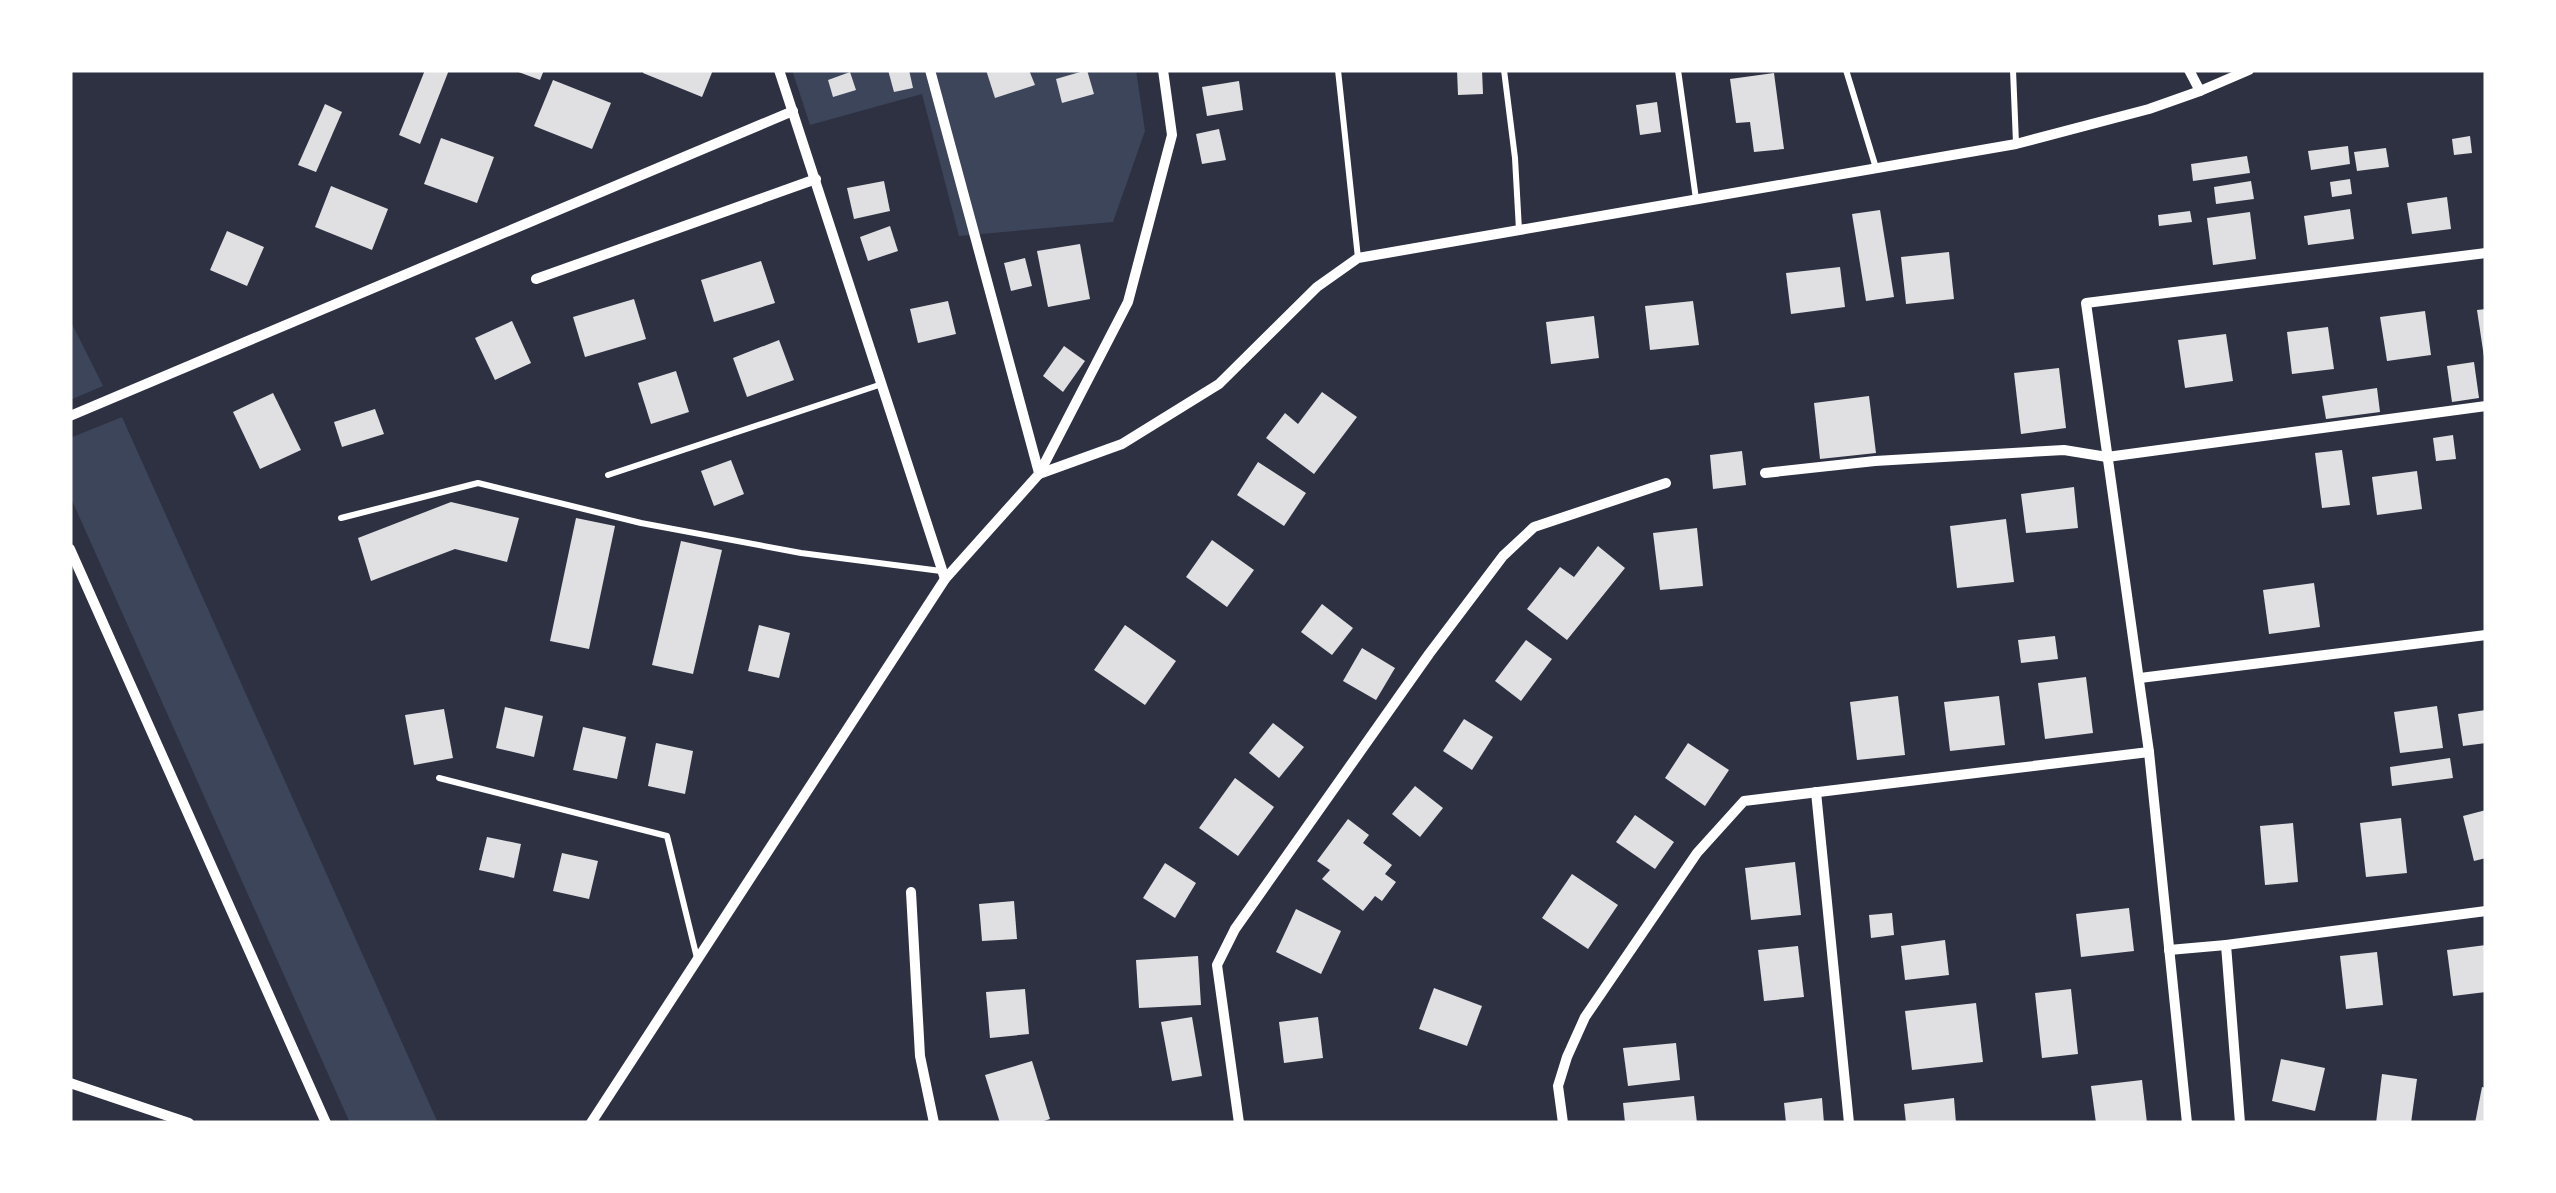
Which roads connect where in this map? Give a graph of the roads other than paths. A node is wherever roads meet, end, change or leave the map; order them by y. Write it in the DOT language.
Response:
graph roads {
  1 [pos="779,70"];
  2 [pos="930,70"];
  3 [pos="1163,70"];
  4 [pos="1338,70"];
  5 [pos="1504,70"];
  6 [pos="1678,70"];
  7 [pos="1846,70"];
  8 [pos="2013,70"];
  9 [pos="2189,70"];
  10 [pos="2248,70"];
  11 [pos="2200,91"];
  12 [pos="793,111"];
  13 [pos="2016,144"];
  14 [pos="1876,168"];
  15 [pos="816,179"];
  16 [pos="1696,199"];
  17 [pos="1519,230"];
  18 [pos="2486,253"];
  19 [pos="1358,258"];
  20 [pos="536,279"];
  21 [pos="880,385"];
  22 [pos="2486,406"];
  23 [pos="70,416"];
  24 [pos="2107,457"];
  25 [pos="1765,472"];
  26 [pos="1040,474"];
  27 [pos="608,475"];
  28 [pos="1666,483"];
  29 [pos="341,518"];
  30 [pos="70,549"];
  31 [pos="943,575"];
  32 [pos="2486,635"];
  33 [pos="2140,678"];
  34 [pos="2149,752"];
  35 [pos="438,778"];
  36 [pos="1816,792"];
  37 [pos="911,892"];
  38 [pos="2486,911"];
  39 [pos="2226,944"];
  40 [pos="2169,950"];
  41 [pos="697,959"];
  42 [pos="70,1084"];
  43 [pos="189,1123"];
  44 [pos="326,1123"];
  45 [pos="591,1123"];
  46 [pos="934,1123"];
  47 [pos="1239,1123"];
  48 [pos="1563,1123"];
  49 [pos="1849,1123"];
  50 [pos="2187,1123"];
  51 [pos="2240,1123"];
  1 -- 12 [label="street"];
  2 -- 26 [label="street"];
  3 -- 26 [label="street"];
  4 -- 19 [label="lane"];
  5 -- 17 [label="lane"];
  6 -- 16 [label="lane"];
  7 -- 14 [label="lane"];
  8 -- 13 [label="lane"];
  9 -- 11 [label="street"];
  10 -- 11 [label="street"];
  11 -- 13 [label="street"];
  12 -- 15 [label="street"];
  12 -- 23 [label="street"];
  13 -- 14 [label="street"];
  14 -- 16 [label="street"];
  15 -- 20 [label="street"];
  15 -- 21 [label="street"];
  16 -- 17 [label="street"];
  17 -- 19 [label="street"];
  18 -- 24 [label="street"];
  19 -- 26 [label="street"];
  21 -- 27 [label="lane"];
  21 -- 31 [label="street"];
  22 -- 24 [label="street"];
  24 -- 25 [label="street"];
  24 -- 33 [label="street"];
  26 -- 31 [label="street"];
  28 -- 47 [label="street"];
  29 -- 31 [label="lane"];
  30 -- 44 [label="street"];
  31 -- 41 [label="street"];
  32 -- 33 [label="street"];
  33 -- 34 [label="street"];
  34 -- 36 [label="street"];
  34 -- 40 [label="street"];
  35 -- 41 [label="lane"];
  36 -- 48 [label="street"];
  36 -- 49 [label="street"];
  37 -- 46 [label="street"];
  38 -- 39 [label="street"];
  39 -- 40 [label="street"];
  39 -- 51 [label="street"];
  40 -- 50 [label="street"];
  41 -- 45 [label="street"];
  42 -- 43 [label="street"];
}
